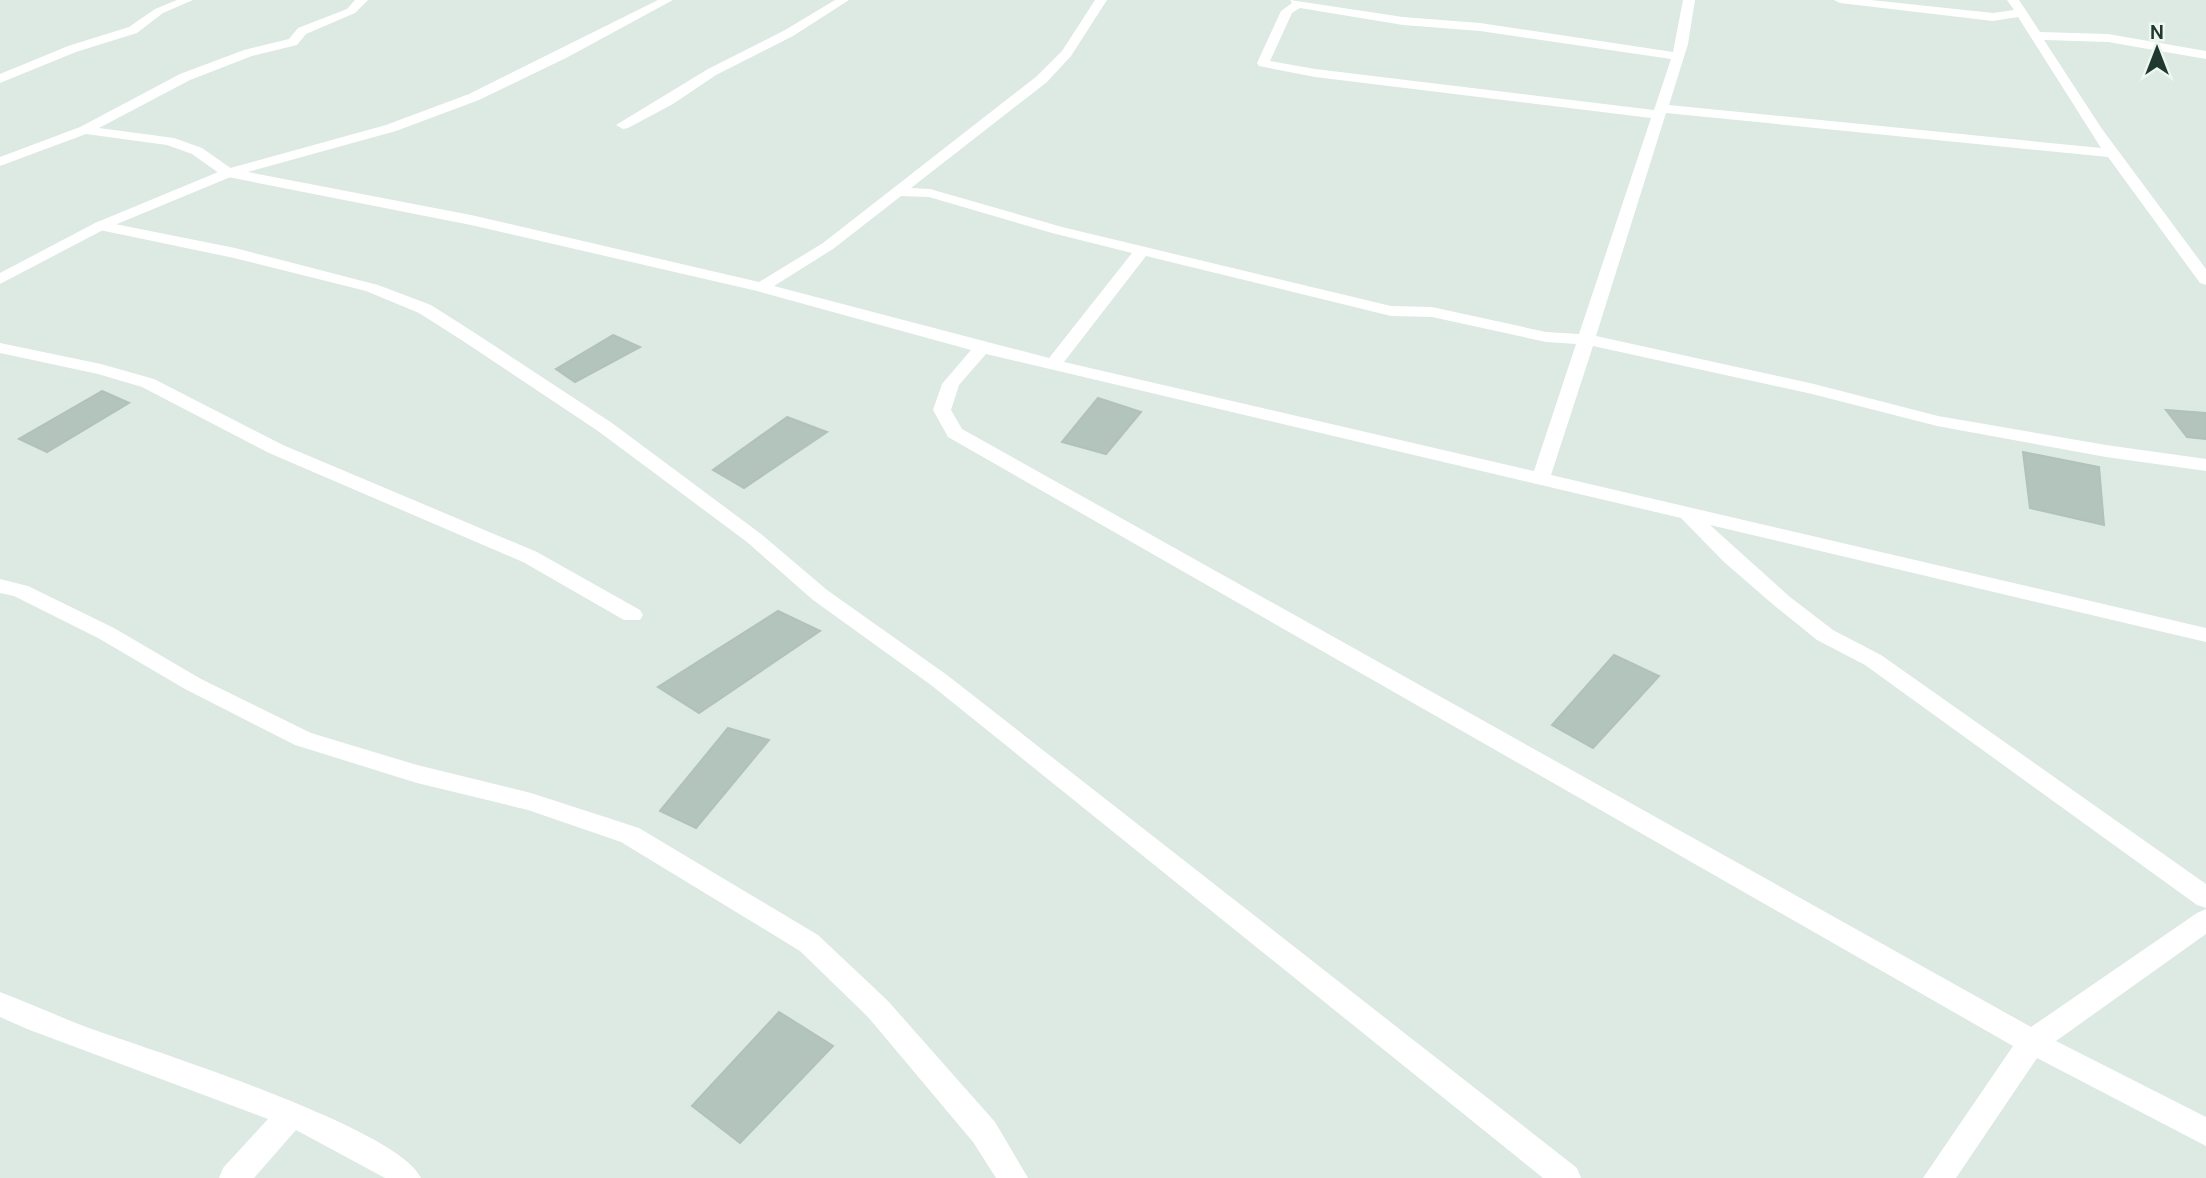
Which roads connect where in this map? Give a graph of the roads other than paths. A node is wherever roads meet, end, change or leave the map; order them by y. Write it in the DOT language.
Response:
graph roads {
  1 [pos="187,0"];
  2 [pos="362,0"];
  3 [pos="667,0"];
  4 [pos="843,0"];
  5 [pos="1101,0"];
  6 [pos="1689,0"];
  7 [pos="1840,0"];
  8 [pos="2013,0"];
  9 [pos="1297,2"];
  10 [pos="2021,13"];
  11 [pos="2036,36"];
  12 [pos="2206,55"];
  13 [pos="1678,56"];
  14 [pos="0,79"];
  15 [pos="1660,112"];
  16 [pos="623,125"];
  17 [pos="85,130"];
  18 [pos="2112,153"];
  19 [pos="0,162"];
  20 [pos="228,173"];
  21 [pos="898,192"];
  22 [pos="100,226"];
  23 [pos="1143,250"];
  24 [pos="0,279"];
  25 [pos="2206,280"];
  26 [pos="761,287"];
  27 [pos="1586,339"];
  28 [pos="0,348"];
  29 [pos="982,348"];
  30 [pos="1053,365"];
  31 [pos="2206,465"];
  32 [pos="1540,481"];
  33 [pos="1687,515"];
  34 [pos="0,586"];
  35 [pos="632,615"];
  36 [pos="2206,635"];
  37 [pos="2206,898"];
  38 [pos="2206,920"];
  39 [pos="0,1004"];
  40 [pos="2032,1042"];
  41 [pos="291,1114"];
  42 [pos="2206,1132"];
  43 [pos="234,1178"];
  44 [pos="406,1178"];
  45 [pos="1013,1178"];
  46 [pos="1566,1178"];
  47 [pos="1938,1178"];
  1 -- 14 [label="street"];
  2 -- 17 [label="street"];
  3 -- 20 [label="street"];
  4 -- 16 [label="street"];
  5 -- 21 [label="street"];
  6 -- 13 [label="street"];
  7 -- 10 [label="street"];
  8 -- 10 [label="street"];
  9 -- 13 [label="street"];
  9 -- 15 [label="street"];
  10 -- 11 [label="street"];
  11 -- 12 [label="street"];
  11 -- 18 [label="street"];
  13 -- 15 [label="street"];
  15 -- 18 [label="street"];
  15 -- 27 [label="street"];
  17 -- 19 [label="street"];
  17 -- 20 [label="street"];
  18 -- 25 [label="street"];
  20 -- 22 [label="street"];
  20 -- 26 [label="street"];
  21 -- 23 [label="street"];
  21 -- 26 [label="street"];
  22 -- 24 [label="street"];
  22 -- 46 [label="street"];
  23 -- 27 [label="street"];
  23 -- 30 [label="street"];
  26 -- 29 [label="street"];
  27 -- 31 [label="street"];
  27 -- 32 [label="street"];
  28 -- 35 [label="street"];
  29 -- 30 [label="street"];
  29 -- 40 [label="street"];
  30 -- 32 [label="street"];
  32 -- 33 [label="street"];
  33 -- 36 [label="street"];
  33 -- 37 [label="street"];
  34 -- 45 [label="street"];
  38 -- 40 [label="street"];
  39 -- 41 [label="street"];
  40 -- 42 [label="street"];
  40 -- 47 [label="street"];
  41 -- 43 [label="street"];
  41 -- 44 [label="street"];
}
